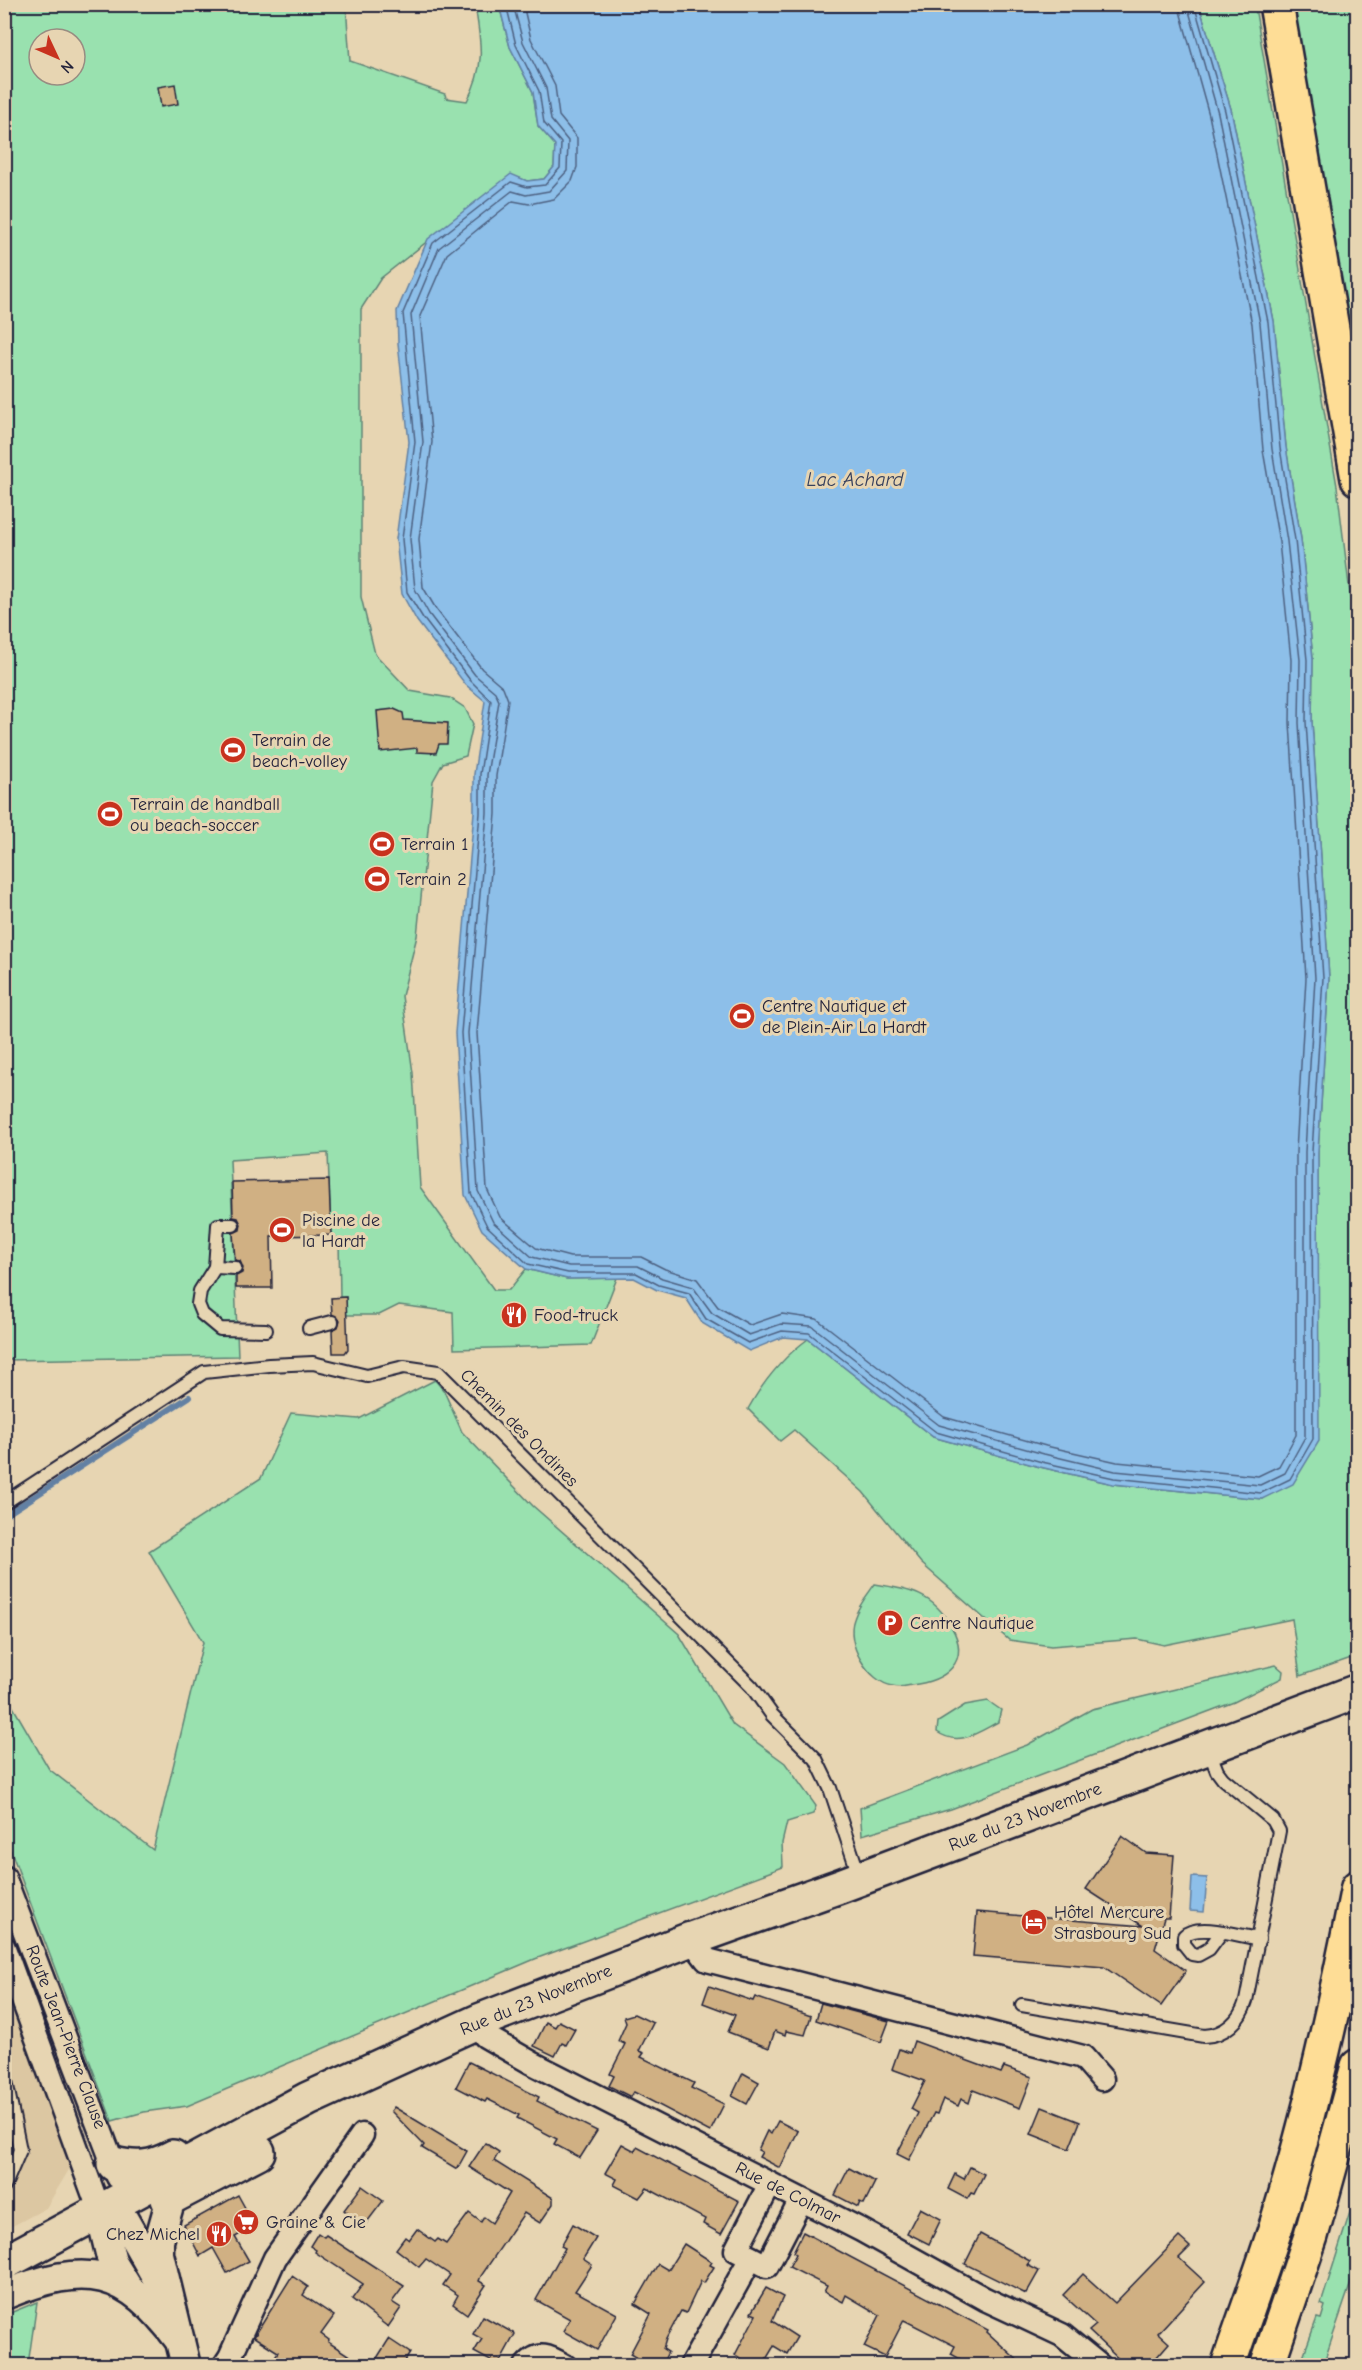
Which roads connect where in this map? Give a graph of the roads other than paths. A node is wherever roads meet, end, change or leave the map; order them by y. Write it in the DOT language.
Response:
graph roads {
  1 [pos="1276,4"];
  2 [pos="1358,479"];
  3 [pos="233,1225"];
  4 [pos="215,1267"];
  5 [pos="235,1268"];
  6 [pos="332,1322"];
  7 [pos="309,1328"];
  8 [pos="266,1330"];
  9 [pos="4,1503"];
  10 [pos="1358,1691"];
  11 [pos="1208,1747"];
  12 [pos="4,1877"];
  13 [pos="861,1879"];
  14 [pos="1358,1887"];
  15 [pos="1221,1933"];
  16 [pos="691,1939"];
  17 [pos="1259,1939"];
  18 [pos="4,1948"];
  19 [pos="1022,2005"];
  20 [pos="479,2021"];
  21 [pos="383,2066"];
  22 [pos="1358,2066"];
  23 [pos="4,2071"];
  24 [pos="1102,2079"];
  25 [pos="308,2099"];
  26 [pos="362,2135"];
  27 [pos="114,2164"];
  28 [pos="770,2184"];
  29 [pos="4,2187"];
  30 [pos="171,2198"];
  31 [pos="801,2200"];
  32 [pos="112,2214"];
  33 [pos="751,2258"];
  34 [pos="4,2263"];
  35 [pos="4,2284"];
  36 [pos="128,2288"];
  37 [pos="4,2295"];
  38 [pos="167,2295"];
  39 [pos="183,2353"];
  40 [pos="224,2366"];
  41 [pos="526,2366"];
  42 [pos="565,2366"];
  43 [pos="691,2366"];
  44 [pos="1100,2366"];
  45 [pos="1228,2366"];
  46 [pos="1267,2366"];
  1 -- 2 [label="highway"];
  3 -- 4 [label="lane"];
  4 -- 5 [label="lane"];
  4 -- 8 [label="lane"];
  6 -- 7 [label="lane"];
  9 -- 13 [label="lane, Chemin des Ondines"];
  10 -- 11 [label="main road, Rue du 23 Novembre"];
  11 -- 13 [label="main road, Rue du 23 Novembre"];
  11 -- 17 [label="lane"];
  12 -- 27 [label="street, Route Jean-Pierre Clause"];
  13 -- 16 [label="main road, Rue du 23 Novembre"];
  14 -- 45 [label="highway"];
  15 -- 17 [label="lane"];
  16 -- 20 [label="main road, Rue du 23 Novembre"];
  16 -- 24 [label="street"];
  17 -- 19 [label="lane"];
  18 -- 32 [label="street, Route Jean-Pierre Clause"];
  20 -- 21 [label="main road, Rue du 23 Novembre"];
  20 -- 28 [label="street, Rue de Colmar"];
  21 -- 25 [label="main road, Rue du 23 Novembre"];
  21 -- 30 [label="main road, Rue du 23 Novembre"];
  22 -- 46 [label="highway"];
  23 -- 29 [label="lane"];
  25 -- 27 [label="main road, Rue du 23 Novembre"];
  25 -- 32 [label="main road, Rue du 23 Novembre"];
  26 -- 40 [label="street"];
  27 -- 32 [label="street, Route Jean-Pierre Clause"];
  28 -- 31 [label="street, Rue de Colmar"];
  28 -- 33 [label="street"];
  30 -- 32 [label="main road, Rue du 23 Novembre"];
  30 -- 38 [label="street"];
  31 -- 33 [label="street"];
  31 -- 44 [label="street, Rue de Colmar"];
  32 -- 34 [label="main road"];
  32 -- 35 [label="main road, Rue du 23 Novembre"];
  32 -- 36 [label="street"];
  32 -- 38 [label="street"];
  33 -- 43 [label="street"];
  36 -- 37 [label="street"];
  36 -- 39 [label="street"];
  38 -- 39 [label="street"];
  41 -- 42 [label="street"];
}
